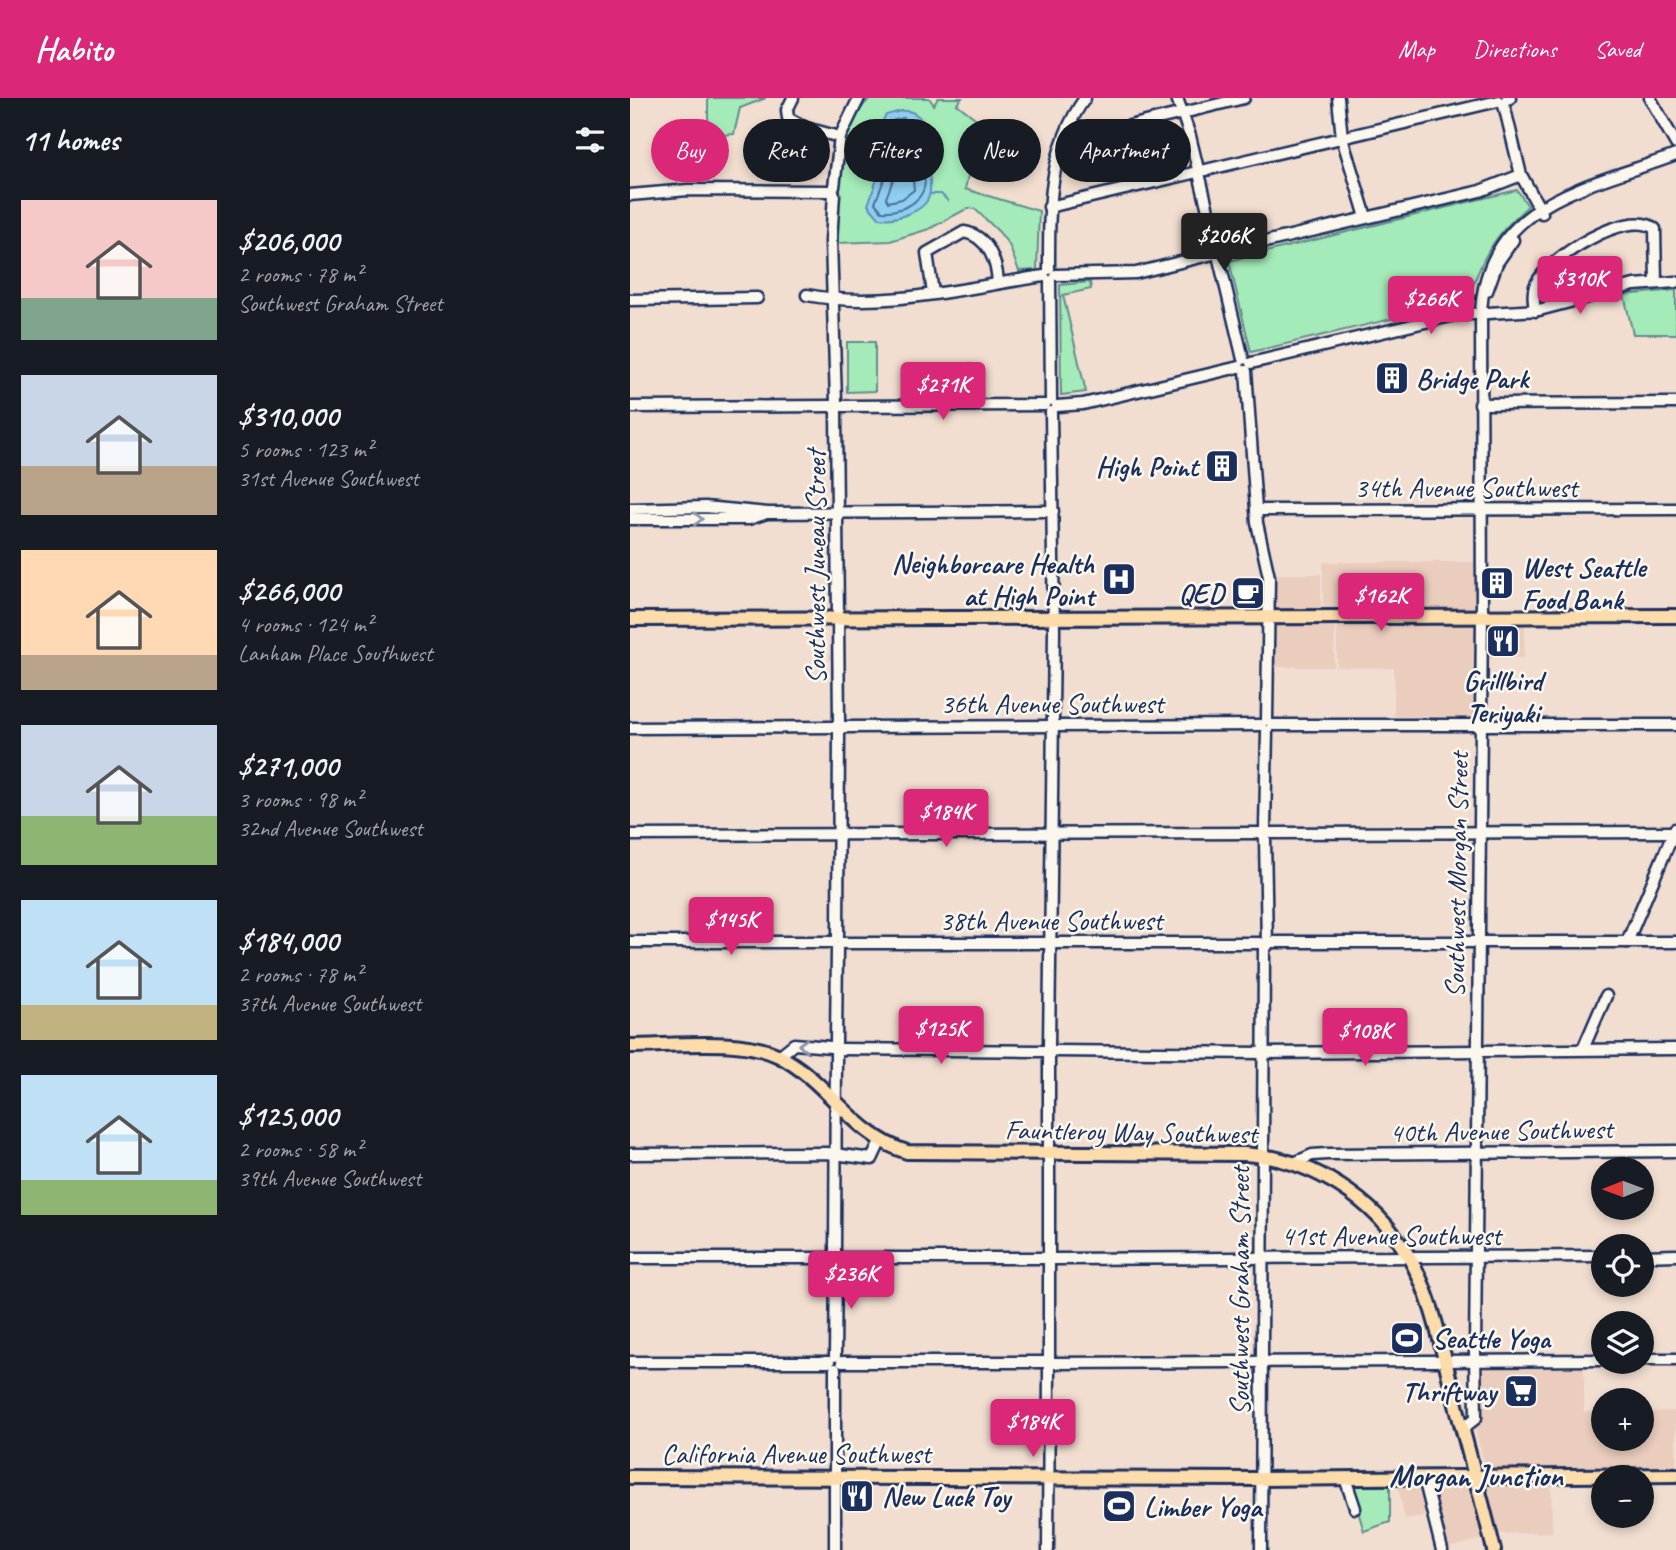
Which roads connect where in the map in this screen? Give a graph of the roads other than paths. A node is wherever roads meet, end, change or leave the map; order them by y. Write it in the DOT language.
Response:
graph roads {
  1 [pos="793,98"];
  2 [pos="859,98"];
  3 [pos="1085,98"];
  4 [pos="1177,98"];
  5 [pos="1244,98"];
  6 [pos="1338,98"];
  7 [pos="1650,98"];
  8 [pos="1504,100"];
  9 [pos="1184,113"];
  10 [pos="1073,119"];
  11 [pos="1157,119"];
  12 [pos="840,137"];
  13 [pos="1342,138"];
  14 [pos="1676,144"];
  15 [pos="1676,155"];
  16 [pos="1055,163"];
  17 [pos="1199,172"];
  18 [pos="1521,175"];
  19 [pos="833,191"];
  20 [pos="630,195"];
  21 [pos="1049,207"];
  22 [pos="1541,211"];
  23 [pos="1366,217"];
  24 [pos="1218,253"];
  25 [pos="1050,275"];
  26 [pos="1656,282"];
  27 [pos="1676,282"];
  28 [pos="998,283"];
  29 [pos="933,293"];
  30 [pos="807,295"];
  31 [pos="757,298"];
  32 [pos="833,298"];
  33 [pos="632,303"];
  34 [pos="1535,311"];
  35 [pos="1481,313"];
  36 [pos="1245,365"];
  37 [pos="1676,403"];
  38 [pos="1480,404"];
  39 [pos="837,406"];
  40 [pos="1051,406"];
  41 [pos="630,407"];
  42 [pos="630,509"];
  43 [pos="1676,509"];
  44 [pos="1053,510"];
  45 [pos="1256,510"];
  46 [pos="1482,510"];
  47 [pos="768,513"];
  48 [pos="837,513"];
  49 [pos="630,519"];
  50 [pos="1269,616"];
  51 [pos="1482,616"];
  52 [pos="1676,616"];
  53 [pos="839,618"];
  54 [pos="1054,618"];
  55 [pos="630,619"];
  56 [pos="1267,725"];
  57 [pos="1481,725"];
  58 [pos="1676,725"];
  59 [pos="1053,726"];
  60 [pos="839,727"];
  61 [pos="630,728"];
  62 [pos="1675,830"];
  63 [pos="1266,833"];
  64 [pos="838,834"];
  65 [pos="1052,834"];
  66 [pos="1480,834"];
  67 [pos="630,835"];
  68 [pos="630,942"];
  69 [pos="838,942"];
  70 [pos="1050,942"];
  71 [pos="1264,942"];
  72 [pos="1477,942"];
  73 [pos="1627,942"];
  74 [pos="1676,942"];
  75 [pos="1606,996"];
  76 [pos="630,1046"];
  77 [pos="836,1048"];
  78 [pos="1583,1049"];
  79 [pos="1676,1049"];
  80 [pos="1049,1051"];
  81 [pos="1477,1051"];
  82 [pos="1262,1053"];
  83 [pos="779,1056"];
  84 [pos="836,1104"];
  85 [pos="880,1142"];
  86 [pos="1676,1151"];
  87 [pos="1476,1152"];
  88 [pos="630,1154"];
  89 [pos="1049,1154"];
  90 [pos="1327,1154"];
  91 [pos="836,1155"];
  92 [pos="1262,1155"];
  93 [pos="1296,1162"];
  94 [pos="1318,1173"];
  95 [pos="1676,1255"];
  96 [pos="1591,1256"];
  97 [pos="1654,1256"];
  98 [pos="630,1258"];
  99 [pos="835,1258"];
  100 [pos="1409,1258"];
  101 [pos="1476,1258"];
  102 [pos="1049,1259"];
  103 [pos="1262,1259"];
  104 [pos="1654,1359"];
  105 [pos="1676,1359"];
  106 [pos="1475,1360"];
  107 [pos="1591,1360"];
  108 [pos="1444,1361"];
  109 [pos="630,1362"];
  110 [pos="835,1362"];
  111 [pos="1049,1363"];
  112 [pos="1262,1363"];
  113 [pos="1462,1429"];
  114 [pos="1676,1475"];
  115 [pos="630,1477"];
  116 [pos="835,1477"];
  117 [pos="1049,1477"];
  118 [pos="1475,1477"];
  119 [pos="1345,1478"];
  120 [pos="1424,1478"];
  121 [pos="1262,1479"];
  122 [pos="1355,1508"];
  123 [pos="835,1550"];
  124 [pos="1048,1550"];
  125 [pos="1261,1550"];
  126 [pos="1442,1550"];
  127 [pos="1494,1550"];
  1 -- 12 [label="street"];
  2 -- 12 [label="street, Southwest Juneau Street"];
  3 -- 10 [label="street"];
  4 -- 9 [label="street, Southwest Graham Street"];
  5 -- 9 [label="street"];
  6 -- 13 [label="street"];
  7 -- 14 [label="street"];
  8 -- 13 [label="street"];
  8 -- 18 [label="street"];
  9 -- 11 [label="street"];
  9 -- 17 [label="street, Southwest Graham Street"];
  12 -- 19 [label="street, Southwest Juneau Street"];
  13 -- 17 [label="street"];
  13 -- 23 [label="street"];
  15 -- 22 [label="street, Southwest Morgan Street"];
  16 -- 21 [label="street"];
  17 -- 21 [label="street"];
  17 -- 24 [label="street, Southwest Graham Street"];
  18 -- 22 [label="street"];
  18 -- 23 [label="street"];
  19 -- 20 [label="street"];
  19 -- 32 [label="street, Southwest Juneau Street"];
  21 -- 25 [label="street"];
  22 -- 35 [label="street, Southwest Morgan Street"];
  23 -- 24 [label="street"];
  24 -- 25 [label="street"];
  24 -- 36 [label="street, Southwest Graham Street"];
  25 -- 28 [label="street"];
  25 -- 40 [label="street"];
  26 -- 27 [label="street"];
  26 -- 34 [label="street"];
  26 -- 34 [label="street"];
  28 -- 29 [label="street"];
  28 -- 29 [label="street"];
  29 -- 32 [label="street"];
  30 -- 32 [label="street"];
  31 -- 33 [label="street"];
  32 -- 39 [label="street, Southwest Juneau Street"];
  34 -- 35 [label="street"];
  35 -- 36 [label="street"];
  35 -- 38 [label="street, Southwest Morgan Street"];
  36 -- 40 [label="street"];
  36 -- 45 [label="street, Southwest Graham Street"];
  37 -- 38 [label="street"];
  38 -- 46 [label="street, Southwest Morgan Street"];
  39 -- 40 [label="street"];
  39 -- 41 [label="street"];
  39 -- 48 [label="street, Southwest Juneau Street"];
  40 -- 44 [label="street"];
  42 -- 47 [label="street"];
  43 -- 46 [label="street, 34th Avenue Southwest"];
  44 -- 48 [label="street"];
  44 -- 54 [label="street"];
  45 -- 46 [label="street, 34th Avenue Southwest"];
  45 -- 50 [label="street, Southwest Graham Street"];
  46 -- 51 [label="street, Southwest Morgan Street"];
  47 -- 48 [label="street"];
  49 -- 47 [label="street, one-way"];
  48 -- 53 [label="street, Southwest Juneau Street"];
  50 -- 51 [label="main road"];
  50 -- 54 [label="main road"];
  50 -- 56 [label="street, Southwest Graham Street"];
  51 -- 52 [label="main road"];
  51 -- 57 [label="street, Southwest Morgan Street"];
  53 -- 54 [label="main road"];
  53 -- 55 [label="main road"];
  53 -- 60 [label="street, Southwest Juneau Street"];
  54 -- 59 [label="street"];
  56 -- 57 [label="street, 36th Avenue Southwest"];
  56 -- 59 [label="street, 36th Avenue Southwest"];
  56 -- 63 [label="street, Southwest Graham Street"];
  57 -- 58 [label="street, 36th Avenue Southwest"];
  57 -- 66 [label="street, Southwest Morgan Street"];
  59 -- 60 [label="street, 36th Avenue Southwest"];
  59 -- 65 [label="street"];
  60 -- 61 [label="street, 36th Avenue Southwest"];
  60 -- 64 [label="street, Southwest Juneau Street"];
  62 -- 66 [label="street"];
  62 -- 73 [label="street"];
  63 -- 65 [label="street"];
  63 -- 66 [label="street"];
  63 -- 71 [label="street, Southwest Graham Street"];
  64 -- 65 [label="street"];
  64 -- 67 [label="street"];
  64 -- 69 [label="street, Southwest Juneau Street"];
  65 -- 70 [label="street"];
  66 -- 72 [label="street, Southwest Morgan Street"];
  68 -- 69 [label="street, 38th Avenue Southwest"];
  69 -- 70 [label="street, 38th Avenue Southwest"];
  69 -- 77 [label="street, Southwest Juneau Street"];
  70 -- 71 [label="street, 38th Avenue Southwest"];
  70 -- 80 [label="street"];
  71 -- 72 [label="street, 38th Avenue Southwest"];
  71 -- 82 [label="street, Southwest Graham Street"];
  72 -- 73 [label="street, 38th Avenue Southwest"];
  72 -- 81 [label="street, Southwest Morgan Street"];
  73 -- 74 [label="street, 38th Avenue Southwest"];
  75 -- 78 [label="street"];
  76 -- 83 [label="main road, Fauntleroy Way Southwest"];
  77 -- 80 [label="street"];
  77 -- 83 [label="street, one-way"];
  77 -- 84 [label="street, Southwest Juneau Street"];
  78 -- 79 [label="street"];
  78 -- 81 [label="street"];
  80 -- 82 [label="street"];
  80 -- 89 [label="street"];
  81 -- 82 [label="street"];
  81 -- 87 [label="street, Southwest Morgan Street"];
  82 -- 92 [label="street, Southwest Graham Street"];
  83 -- 84 [label="main road, Fauntleroy Way Southwest"];
  84 -- 85 [label="main road, Fauntleroy Way Southwest"];
  84 -- 91 [label="street, Southwest Juneau Street"];
  85 -- 89 [label="main road, Fauntleroy Way Southwest"];
  85 -- 91 [label="street"];
  86 -- 87 [label="street, 40th Avenue Southwest"];
  87 -- 90 [label="street, 40th Avenue Southwest"];
  87 -- 101 [label="street, Southwest Morgan Street"];
  88 -- 91 [label="street"];
  89 -- 92 [label="main road, Fauntleroy Way Southwest"];
  89 -- 102 [label="street"];
  90 -- 93 [label="street, 40th Avenue Southwest"];
  90 -- 94 [label="street"];
  91 -- 99 [label="street, Southwest Juneau Street"];
  92 -- 93 [label="main road, Fauntleroy Way Southwest"];
  92 -- 103 [label="street, Southwest Graham Street"];
  93 -- 94 [label="main road, Fauntleroy Way Southwest"];
  94 -- 100 [label="main road, Fauntleroy Way Southwest"];
  95 -- 97 [label="street"];
  96 -- 101 [label="street, 41st Avenue Southwest"];
  98 -- 99 [label="street, 41st Avenue Southwest"];
  99 -- 102 [label="street, 41st Avenue Southwest"];
  99 -- 110 [label="street, Southwest Juneau Street"];
  100 -- 101 [label="street, 41st Avenue Southwest"];
  100 -- 103 [label="street, 41st Avenue Southwest"];
  100 -- 108 [label="main road, Fauntleroy Way Southwest"];
  101 -- 106 [label="street, Southwest Morgan Street"];
  102 -- 103 [label="street, 41st Avenue Southwest"];
  102 -- 111 [label="street"];
  103 -- 112 [label="street, Southwest Graham Street"];
  104 -- 105 [label="street"];
  106 -- 107 [label="street"];
  106 -- 108 [label="street"];
  106 -- 113 [label="street, Southwest Morgan Street"];
  108 -- 112 [label="street"];
  108 -- 113 [label="main road, Fauntleroy Way Southwest"];
  109 -- 110 [label="street"];
  110 -- 111 [label="street"];
  110 -- 116 [label="street, Southwest Juneau Street"];
  111 -- 112 [label="street"];
  111 -- 117 [label="street"];
  112 -- 121 [label="street, Southwest Graham Street"];
  113 -- 118 [label="main road, Fauntleroy Way Southwest"];
  114 -- 118 [label="main road, California Avenue Southwest"];
  115 -- 116 [label="main road, California Avenue Southwest"];
  116 -- 117 [label="main road, California Avenue Southwest"];
  116 -- 123 [label="street, Southwest Juneau Street"];
  117 -- 121 [label="main road, California Avenue Southwest"];
  117 -- 124 [label="street"];
  118 -- 120 [label="main road, California Avenue Southwest"];
  118 -- 127 [label="main road, Fauntleroy Way Southwest"];
  119 -- 120 [label="main road, California Avenue Southwest"];
  119 -- 121 [label="main road, California Avenue Southwest"];
  119 -- 122 [label="street"];
  120 -- 126 [label="street"];
  121 -- 125 [label="street, Southwest Graham Street"];
}
